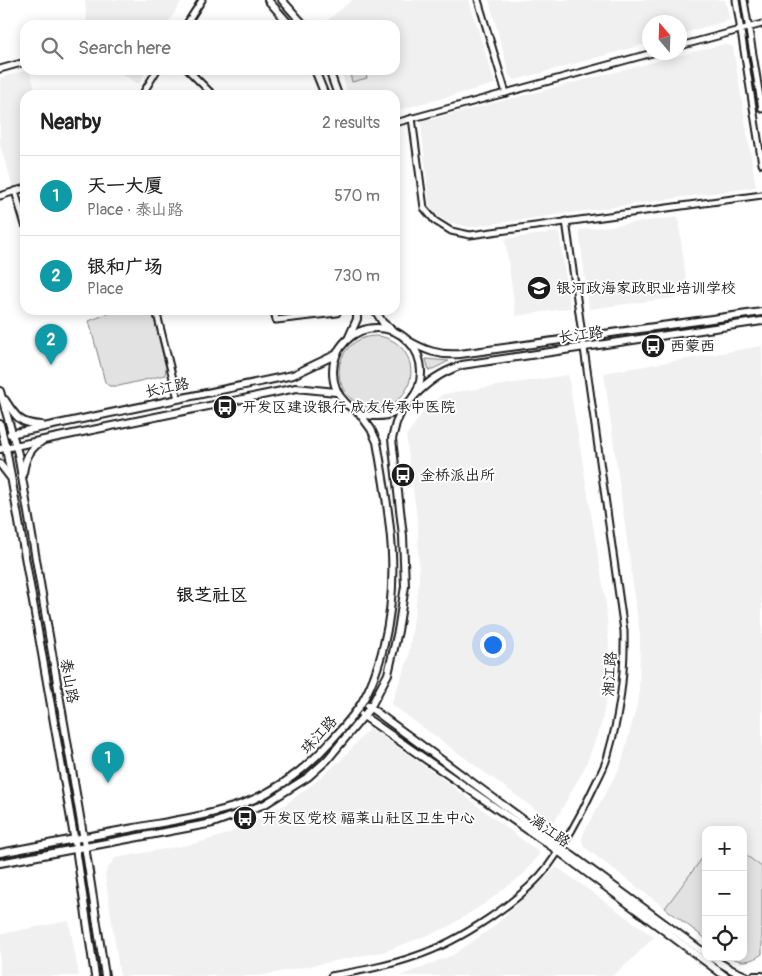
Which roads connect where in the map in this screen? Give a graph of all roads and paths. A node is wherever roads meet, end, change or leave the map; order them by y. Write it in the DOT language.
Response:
graph roads {
  1 [pos="202,0"];
  2 [pos="268,0"];
  3 [pos="282,0"];
  4 [pos="478,0"];
  5 [pos="736,0"];
  6 [pos="744,0"];
  7 [pos="189,20"];
  8 [pos="286,20"];
  9 [pos="300,20"];
  10 [pos="762,24"];
  11 [pos="749,28"];
  12 [pos="741,30"];
  13 [pos="687,44"];
  14 [pos="642,56"];
  15 [pos="20,64"];
  16 [pos="0,70"];
  17 [pos="154,75"];
  18 [pos="193,75"];
  19 [pos="317,75"];
  20 [pos="331,75"];
  21 [pos="145,90"];
  22 [pos="208,90"];
  23 [pos="323,90"];
  24 [pos="336,90"];
  25 [pos="506,93"];
  26 [pos="762,109"];
  27 [pos="412,118"];
  28 [pos="400,122"];
  29 [pos="762,164"];
  30 [pos="20,190"];
  31 [pos="15,191"];
  32 [pos="762,195"];
  33 [pos="0,196"];
  34 [pos="20,208"];
  35 [pos="566,221"];
  36 [pos="762,312"];
  37 [pos="157,315"];
  38 [pos="275,315"];
  39 [pos="320,315"];
  40 [pos="357,315"];
  41 [pos="378,315"];
  42 [pos="762,321"];
  43 [pos="392,330"];
  44 [pos="349,337"];
  45 [pos="582,338"];
  46 [pos="407,340"];
  47 [pos="583,348"];
  48 [pos="335,355"];
  49 [pos="336,392"];
  50 [pos="0,393"];
  51 [pos="413,398"];
  52 [pos="178,399"];
  53 [pos="403,408"];
  54 [pos="360,414"];
  55 [pos="0,424"];
  56 [pos="58,424"];
  57 [pos="13,433"];
  58 [pos="2,436"];
  59 [pos="47,440"];
  60 [pos="16,446"];
  61 [pos="3,449"];
  62 [pos="0,464"];
  63 [pos="22,479"];
  64 [pos="12,481"];
  65 [pos="362,702"];
  66 [pos="370,708"];
  67 [pos="356,711"];
  68 [pos="364,716"];
  69 [pos="83,837"];
  70 [pos="74,839"];
  71 [pos="85,846"];
  72 [pos="76,848"];
  73 [pos="559,849"];
  74 [pos="0,853"];
  75 [pos="0,863"];
  76 [pos="702,951"];
  77 [pos="717,961"];
  78 [pos="95,976"];
  79 [pos="105,976"];
  80 [pos="330,976"];
  81 [pos="725,976"];
  82 [pos="746,976"];
  1 -- 7 [label="street"];
  2 -- 8 [label="main road"];
  3 -- 9 [label="main road"];
  4 -- 25 [label="street"];
  5 -- 12 [label="street"];
  6 -- 11 [label="street"];
  10 -- 11 [label="street"];
  11 -- 12 [label="street"];
  11 -- 26 [label="street"];
  12 -- 13 [label="street"];
  12 -- 29 [label="street"];
  14 -- 25 [label="street"];
  15 -- 16 [label="street"];
  17 -- 21 [label="street"];
  18 -- 22 [label="street"];
  19 -- 23 [label="main road"];
  20 -- 24 [label="main road"];
  25 -- 27 [label="street"];
  27 -- 28 [label="street"];
  27 -- 35 [label="street"];
  30 -- 31 [label="street"];
  31 -- 33 [label="street"];
  31 -- 34 [label="street"];
  32 -- 35 [label="street"];
  35 -- 45 [label="street, 湘江路"];
  36 -- 45 [label="main road, 长江路"];
  37 -- 52 [label="street"];
  38 -- 39 [label="street"];
  40 -- 44 [label="main road"];
  41 -- 43 [label="main road"];
  42 -- 47 [label="main road, 长江路"];
  43 -- 44 [label="main road"];
  43 -- 46 [label="main road"];
  44 -- 48 [label="main road"];
  45 -- 46 [label="main road, 长江路"];
  45 -- 47 [label="street, 湘江路"];
  46 -- 51 [label="main road"];
  47 -- 51 [label="main road, 长江路"];
  47 -- 73 [label="street, 湘江路"];
  48 -- 49 [label="main road"];
  48 -- 52 [label="main road, 长江路"];
  49 -- 54 [label="main road"];
  49 -- 59 [label="main road, 长江路"];
  50 -- 56 [label="main road"];
  50 -- 57 [label="main road, 泰山路"];
  51 -- 53 [label="main road"];
  52 -- 56 [label="main road, 长江路"];
  53 -- 54 [label="main road"];
  53 -- 66 [label="main road"];
  54 -- 65 [label="main road, 珠江路"];
  55 -- 58 [label="main road, 泰山路"];
  56 -- 57 [label="main road, 长江路"];
  57 -- 58 [label="main road, 长江路"];
  57 -- 60 [label="main road, 泰山路"];
  58 -- 61 [label="main road, 泰山路"];
  59 -- 60 [label="main road, 长江路"];
  59 -- 63 [label="main road"];
  60 -- 61 [label="main road, 长江路"];
  60 -- 63 [label="main road, 泰山路"];
  61 -- 64 [label="main road, 泰山路"];
  62 -- 64 [label="main road"];
  63 -- 69 [label="main road, 泰山路"];
  64 -- 70 [label="main road, 泰山路"];
  65 -- 66 [label="main road, 漓江路"];
  65 -- 67 [label="main road, 珠江路"];
  66 -- 68 [label="main road"];
  66 -- 73 [label="main road, 漓江路"];
  67 -- 68 [label="main road, 漓江路"];
  67 -- 69 [label="main road, 珠江路"];
  68 -- 71 [label="main road"];
  68 -- 73 [label="main road, 漓江路"];
  69 -- 70 [label="main road, 珠江路"];
  69 -- 71 [label="main road, 泰山路"];
  70 -- 72 [label="main road, 泰山路"];
  70 -- 74 [label="main road, 珠江路"];
  71 -- 72 [label="main road"];
  71 -- 79 [label="main road, 泰山路"];
  72 -- 75 [label="main road"];
  72 -- 78 [label="main road, 泰山路"];
  73 -- 76 [label="main road, 漓江路"];
  73 -- 80 [label="street, 湘江路"];
  73 -- 81 [label="main road, 漓江路"];
  77 -- 82 [label="main road"];
}
